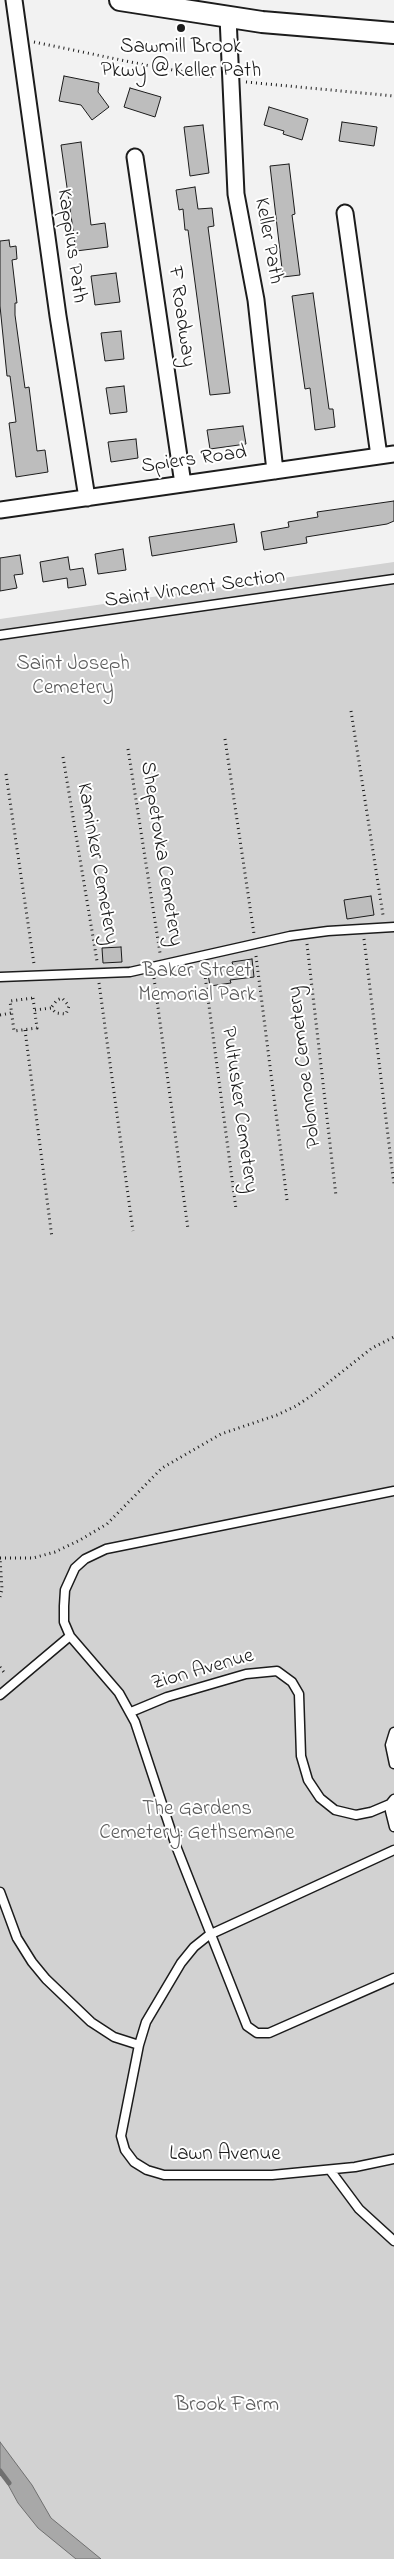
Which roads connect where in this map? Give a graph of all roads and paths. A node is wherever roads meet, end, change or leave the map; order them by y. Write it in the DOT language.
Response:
graph roads {
  1 [pos="14,0"];
  2 [pos="120,0"];
  3 [pos="228,17"];
  4 [pos="394,32"];
  5 [pos="20,39"];
  6 [pos="231,79"];
  7 [pos="394,96"];
  8 [pos="135,157"];
  9 [pos="345,213"];
  10 [pos="394,454"];
  11 [pos="379,456"];
  12 [pos="275,471"];
  13 [pos="183,484"];
  14 [pos="87,498"];
  15 [pos="0,510"];
  16 [pos="394,579"];
  17 [pos="0,635"];
  18 [pos="351,711"];
  19 [pos="225,739"];
  20 [pos="128,748"];
  21 [pos="63,757"];
  22 [pos="6,774"];
  23 [pos="394,926"];
  24 [pos="385,927"];
  25 [pos="362,929"];
  26 [pos="306,934"];
  27 [pos="255,943"];
  28 [pos="202,955"];
  29 [pos="162,965"];
  30 [pos="152,967"];
  31 [pos="99,975"];
  32 [pos="0,977"];
  33 [pos="36,977"];
  34 [pos="51,1008"];
  35 [pos="35,1010"];
  36 [pos="11,1013"];
  37 [pos="0,1014"];
  38 [pos="25,1030"];
  39 [pos="394,1185"];
  40 [pos="336,1196"];
  41 [pos="287,1200"];
  42 [pos="236,1209"];
  43 [pos="188,1228"];
  44 [pos="133,1231"];
  45 [pos="52,1238"];
  46 [pos="394,1337"];
  47 [pos="394,1491"];
  48 [pos="0,1558"];
  49 [pos="0,1598"];
  50 [pos="70,1636"];
  51 [pos="0,1695"];
  52 [pos="131,1712"];
  53 [pos="394,1732"];
  54 [pos="394,1764"];
  55 [pos="392,1801"];
  56 [pos="394,1826"];
  57 [pos="394,1850"];
  58 [pos="0,1892"];
  59 [pos="209,1934"];
  60 [pos="394,1978"];
  61 [pos="139,2046"];
  62 [pos="394,2159"];
  63 [pos="330,2170"];
  64 [pos="394,2241"];
  1 -- 5 [label="street, Kappius Path"];
  2 -- 3 [label="street"];
  3 -- 4 [label="street"];
  3 -- 6 [label="street, Keller Path"];
  5 -- 6 [label="path"];
  5 -- 14 [label="street, Kappius Path"];
  6 -- 7 [label="path"];
  6 -- 12 [label="street, Keller Path"];
  8 -- 13 [label="street, F Roadway"];
  9 -- 11 [label="street"];
  10 -- 11 [label="street, Spiers Road"];
  11 -- 12 [label="street, Spiers Road"];
  12 -- 13 [label="street, Spiers Road"];
  13 -- 14 [label="street, Spiers Road"];
  14 -- 15 [label="street, Spiers Road"];
  16 -- 17 [label="lane, Saint Vincent Section"];
  18 -- 24 [label="path"];
  19 -- 27 [label="path"];
  20 -- 29 [label="path, Shepetovka Cemetery"];
  21 -- 31 [label="path, Kaminker Cemetery"];
  22 -- 33 [label="path"];
  23 -- 24 [label="lane"];
  24 -- 25 [label="lane"];
  25 -- 26 [label="lane"];
  25 -- 39 [label="path"];
  26 -- 27 [label="lane"];
  26 -- 40 [label="path, Polonnoe Cemetery"];
  27 -- 28 [label="lane"];
  27 -- 41 [label="path"];
  28 -- 29 [label="lane"];
  28 -- 42 [label="path, Pultusker Cemetery"];
  29 -- 30 [label="lane"];
  30 -- 31 [label="lane"];
  30 -- 43 [label="path"];
  31 -- 33 [label="lane"];
  31 -- 44 [label="path, Kaminker Cemetery"];
  32 -- 33 [label="lane"];
  34 -- 34 [label="path"];
  34 -- 35 [label="path"];
  35 -- 36 [label="path"];
  35 -- 38 [label="path"];
  36 -- 37 [label="path"];
  36 -- 38 [label="path"];
  38 -- 45 [label="path"];
  46 -- 48 [label="path"];
  47 -- 50 [label="lane"];
  48 -- 49 [label="path"];
  50 -- 51 [label="lane"];
  50 -- 52 [label="lane"];
  52 -- 55 [label="lane, Zion Avenue"];
  52 -- 59 [label="lane"];
  53 -- 54 [label="lane"];
  55 -- 56 [label="lane"];
  57 -- 59 [label="lane"];
  58 -- 61 [label="lane"];
  59 -- 60 [label="lane"];
  59 -- 61 [label="lane, Lawn Avenue"];
  61 -- 63 [label="lane, Lawn Avenue"];
  62 -- 63 [label="lane, Lawn Avenue"];
  63 -- 64 [label="lane"];
}
